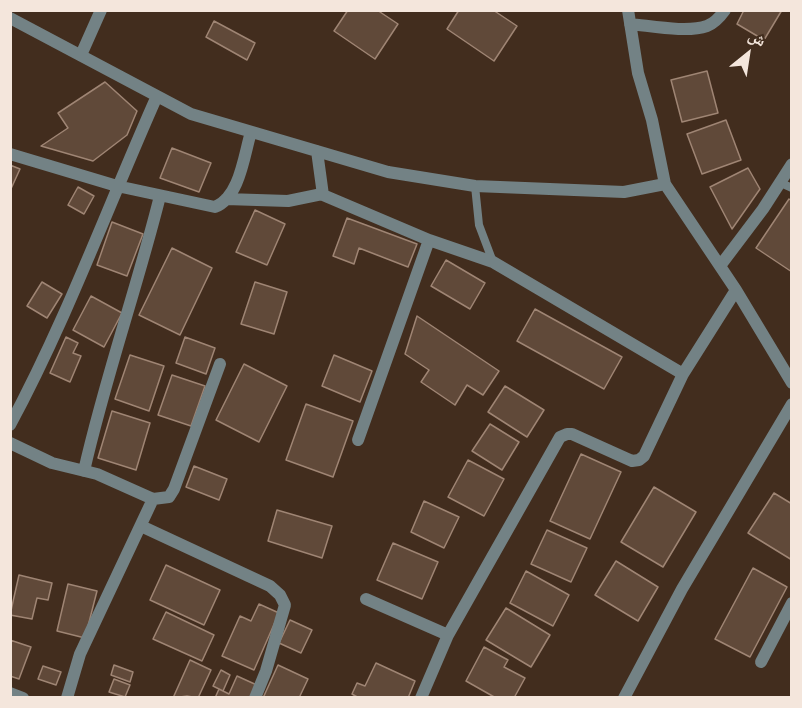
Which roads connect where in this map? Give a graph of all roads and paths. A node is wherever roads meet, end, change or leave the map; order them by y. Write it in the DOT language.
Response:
graph roads {
  1 [pos="101,10"];
  2 [pos="628,10"];
  3 [pos="725,10"];
  4 [pos="10,18"];
  5 [pos="630,24"];
  6 [pos="81,56"];
  7 [pos="157,96"];
  8 [pos="251,132"];
  9 [pos="317,151"];
  10 [pos="10,154"];
  11 [pos="792,164"];
  12 [pos="779,182"];
  13 [pos="665,184"];
  14 [pos="117,186"];
  15 [pos="475,186"];
  16 [pos="792,188"];
  17 [pos="322,194"];
  18 [pos="160,196"];
  19 [pos="226,199"];
  20 [pos="429,240"];
  21 [pos="493,262"];
  22 [pos="720,266"];
  23 [pos="736,290"];
  24 [pos="219,364"];
  25 [pos="683,374"];
  26 [pos="792,383"];
  27 [pos="792,404"];
  28 [pos="10,425"];
  29 [pos="358,440"];
  30 [pos="10,443"];
  31 [pos="84,471"];
  32 [pos="153,499"];
  33 [pos="141,526"];
  34 [pos="366,599"];
  35 [pos="792,603"];
  36 [pos="448,635"];
  37 [pos="761,662"];
  38 [pos="10,693"];
  39 [pos="23,698"];
  40 [pos="67,698"];
  41 [pos="255,698"];
  42 [pos="420,698"];
  43 [pos="624,698"];
  1 -- 6 [label="street"];
  2 -- 5 [label="street"];
  3 -- 5 [label="street"];
  4 -- 6 [label="street"];
  5 -- 13 [label="street"];
  6 -- 7 [label="street"];
  7 -- 8 [label="street"];
  7 -- 14 [label="street"];
  8 -- 9 [label="street"];
  8 -- 19 [label="street"];
  9 -- 15 [label="street"];
  9 -- 17 [label="street"];
  10 -- 14 [label="street"];
  11 -- 12 [label="street"];
  12 -- 16 [label="lane"];
  12 -- 22 [label="street"];
  13 -- 15 [label="street"];
  13 -- 22 [label="street"];
  14 -- 18 [label="street"];
  14 -- 28 [label="street"];
  15 -- 21 [label="lane"];
  17 -- 19 [label="street"];
  17 -- 20 [label="street"];
  18 -- 19 [label="street"];
  18 -- 31 [label="street"];
  20 -- 21 [label="street"];
  20 -- 29 [label="street"];
  21 -- 25 [label="street"];
  22 -- 23 [label="street"];
  23 -- 25 [label="street"];
  23 -- 26 [label="street"];
  24 -- 32 [label="street"];
  25 -- 36 [label="street"];
  27 -- 43 [label="street"];
  30 -- 31 [label="street"];
  31 -- 32 [label="street"];
  32 -- 33 [label="street"];
  33 -- 40 [label="street"];
  33 -- 41 [label="street"];
  34 -- 36 [label="street"];
  35 -- 37 [label="street"];
  36 -- 42 [label="street"];
  38 -- 39 [label="street"];
}
